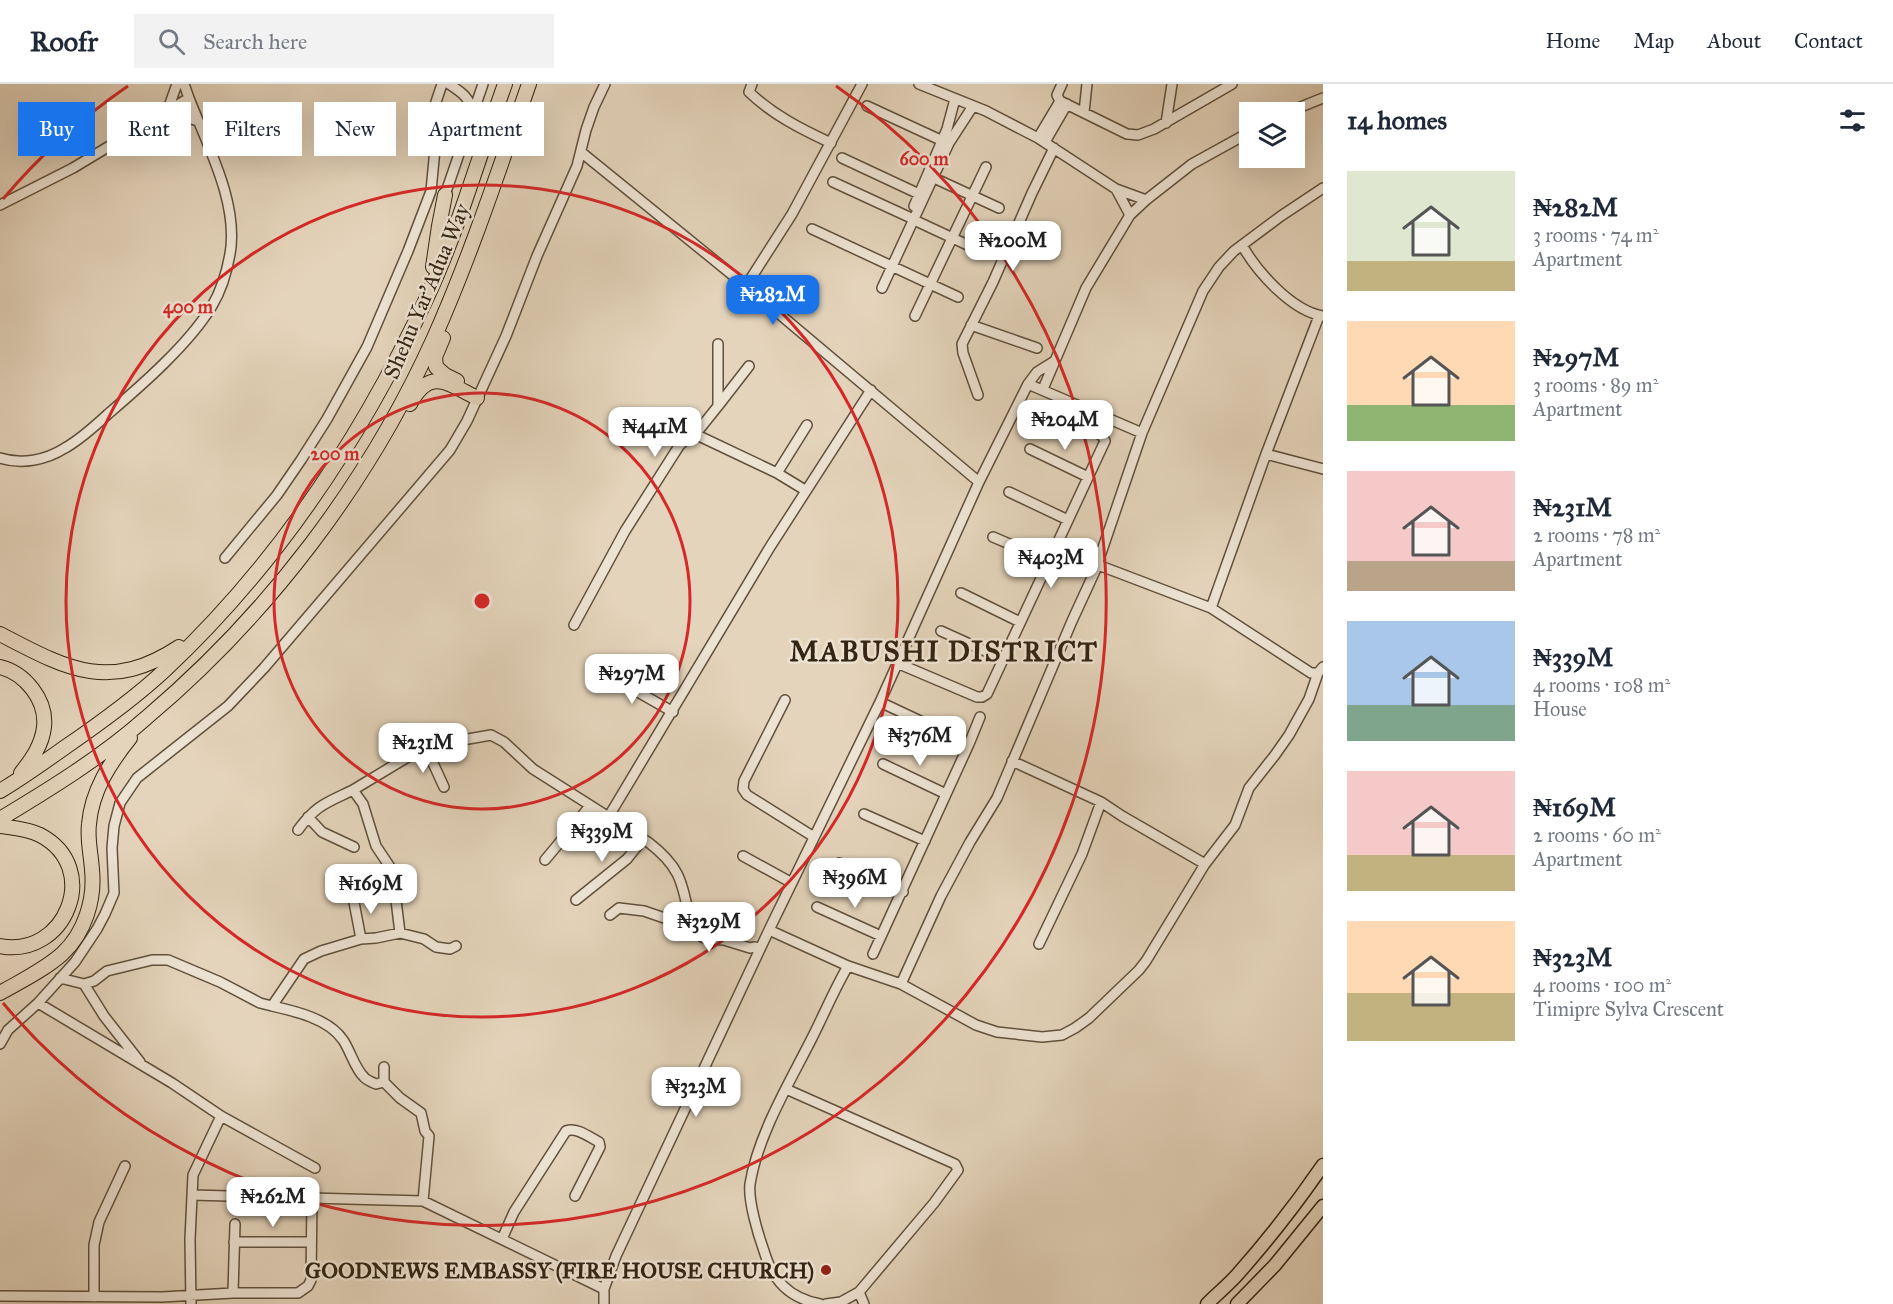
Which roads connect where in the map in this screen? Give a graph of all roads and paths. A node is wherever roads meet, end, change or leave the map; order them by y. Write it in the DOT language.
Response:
graph roads {
  1 [pos="177,84"];
  2 [pos="184,84"];
  3 [pos="442,84"];
  4 [pos="449,84"];
  5 [pos="483,84"];
  6 [pos="505,84"];
  7 [pos="529,84"];
  8 [pos="605,84"];
  9 [pos="752,84"];
  10 [pos="862,84"];
  11 [pos="919,84"];
  12 [pos="1062,84"];
  13 [pos="1087,84"];
  14 [pos="1172,84"];
  15 [pos="1232,84"];
  16 [pos="189,98"];
  17 [pos="1323,98"];
  18 [pos="955,99"];
  19 [pos="170,102"];
  20 [pos="182,102"];
  21 [pos="470,102"];
  22 [pos="477,102"];
  23 [pos="1063,102"];
  24 [pos="1305,105"];
  25 [pos="867,106"];
  26 [pos="973,106"];
  27 [pos="1084,112"];
  28 [pos="191,118"];
  29 [pos="198,120"];
  30 [pos="1166,123"];
  31 [pos="1239,138"];
  32 [pos="946,142"];
  33 [pos="1046,142"];
  34 [pos="831,143"];
  35 [pos="107,147"];
  36 [pos="581,152"];
  37 [pos="459,156"];
  38 [pos="842,158"];
  39 [pos="986,167"];
  40 [pos="934,178"];
  41 [pos="833,182"];
  42 [pos="1323,188"];
  43 [pos="1116,189"];
  44 [pos="919,194"];
  45 [pos="445,195"];
  46 [pos="972,196"];
  47 [pos="5,198"];
  48 [pos="1146,200"];
  49 [pos="0,205"];
  50 [pos="999,208"];
  51 [pos="1130,215"];
  52 [pos="912,219"];
  53 [pos="812,229"];
  54 [pos="952,238"];
  55 [pos="1242,245"];
  56 [pos="974,248"];
  57 [pos="889,268"];
  58 [pos="457,284"];
  59 [pos="930,284"];
  60 [pos="746,286"];
  61 [pos="882,288"];
  62 [pos="429,292"];
  63 [pos="958,297"];
  64 [pos="915,316"];
  65 [pos="1321,316"];
  66 [pos="971,325"];
  67 [pos="718,344"];
  68 [pos="1037,348"];
  69 [pos="1053,362"];
  70 [pos="749,366"];
  71 [pos="1028,384"];
  72 [pos="1043,389"];
  73 [pos="871,390"];
  74 [pos="479,394"];
  75 [pos="978,395"];
  76 [pos="718,406"];
  77 [pos="1051,413"];
  78 [pos="807,425"];
  79 [pos="1142,433"];
  80 [pos="694,436"];
  81 [pos="1030,449"];
  82 [pos="1266,454"];
  83 [pos="0,458"];
  84 [pos="364,466"];
  85 [pos="1323,470"];
  86 [pos="777,473"];
  87 [pos="1088,477"];
  88 [pos="979,482"];
  89 [pos="805,490"];
  90 [pos="1009,492"];
  91 [pos="1068,520"];
  92 [pos="993,537"];
  93 [pos="225,558"];
  94 [pos="1049,561"];
  95 [pos="1098,564"];
  96 [pos="961,593"];
  97 [pos="1211,608"];
  98 [pos="1020,622"];
  99 [pos="574,625"];
  100 [pos="941,631"];
  101 [pos="203,632"];
  102 [pos="0,634"];
  103 [pos="1003,659"];
  104 [pos="897,663"];
  105 [pos="0,667"];
  106 [pos="1320,670"];
  107 [pos="605,673"];
  108 [pos="785,700"];
  109 [pos="880,702"];
  110 [pos="673,712"];
  111 [pos="981,717"];
  112 [pos="145,719"];
  113 [pos="969,744"];
  114 [pos="427,750"];
  115 [pos="1012,761"];
  116 [pos="883,764"];
  117 [pos="14,783"];
  118 [pos="444,787"];
  119 [pos="353,790"];
  120 [pos="0,791"];
  121 [pos="946,794"];
  122 [pos="1101,802"];
  123 [pos="591,806"];
  124 [pos="864,814"];
  125 [pos="609,816"];
  126 [pos="308,817"];
  127 [pos="0,819"];
  128 [pos="0,826"];
  129 [pos="298,830"];
  130 [pos="814,837"];
  131 [pos="643,839"];
  132 [pos="925,840"];
  133 [pos="354,847"];
  134 [pos="743,856"];
  135 [pos="545,860"];
  136 [pos="839,863"];
  137 [pos="1205,864"];
  138 [pos="792,883"];
  139 [pos="903,892"];
  140 [pos="353,897"];
  141 [pos="576,900"];
  142 [pos="817,907"];
  143 [pos="610,915"];
  144 [pos="689,916"];
  145 [pos="769,930"];
  146 [pos="400,933"];
  147 [pos="881,936"];
  148 [pos="361,939"];
  149 [pos="1039,944"];
  150 [pos="0,946"];
  151 [pos="456,946"];
  152 [pos="760,949"];
  153 [pos="873,954"];
  154 [pos="848,966"];
  155 [pos="60,978"];
  156 [pos="84,984"];
  157 [pos="901,984"];
  158 [pos="0,993"];
  159 [pos="38,1003"];
  160 [pos="272,1006"];
  161 [pos="0,1044"];
  162 [pos="144,1067"];
  163 [pos="384,1067"];
  164 [pos="384,1082"];
  165 [pos="786,1089"];
  166 [pos="221,1116"];
  167 [pos="1323,1165"];
  168 [pos="125,1166"];
  169 [pos="315,1168"];
  170 [pos="192,1195"];
  171 [pos="575,1196"];
  172 [pos="312,1198"];
  173 [pos="423,1201"];
  174 [pos="1323,1206"];
  175 [pos="235,1224"];
  176 [pos="502,1239"];
  177 [pos="234,1242"];
  178 [pos="311,1242"];
  179 [pos="604,1289"];
  180 [pos="859,1292"];
  181 [pos="233,1293"];
  182 [pos="0,1296"];
  183 [pos="94,1297"];
  184 [pos="191,1300"];
  185 [pos="604,1304"];
  186 [pos="820,1304"];
  187 [pos="826,1304"];
  188 [pos="864,1304"];
  189 [pos="1207,1304"];
  190 [pos="1237,1304"];
  1 -- 19 [label="street"];
  2 -- 16 [label="street"];
  3 -- 93 [label="street"];
  4 -- 21 [label="street"];
  5 -- 22 [label="street"];
  6 -- 62 [label="highway, Shehu Yar'Adua Way"];
  7 -- 58 [label="highway, Shehu Yar'Adua Way"];
  8 -- 36 [label="street"];
  9 -- 34 [label="street"];
  10 -- 34 [label="street"];
  11 -- 18 [label="street"];
  12 -- 23 [label="street"];
  13 -- 27 [label="street"];
  14 -- 30 [label="street"];
  15 -- 30 [label="street"];
  16 -- 20 [label="street"];
  16 -- 29 [label="street"];
  17 -- 24 [label="street"];
  18 -- 26 [label="street"];
  18 -- 32 [label="street"];
  23 -- 27 [label="street"];
  23 -- 33 [label="street"];
  25 -- 32 [label="street"];
  26 -- 32 [label="street"];
  26 -- 33 [label="street"];
  27 -- 30 [label="street"];
  28 -- 29 [label="street"];
  29 -- 83 [label="street"];
  31 -- 48 [label="street"];
  32 -- 40 [label="street"];
  32 -- 44 [label="street"];
  33 -- 43 [label="street"];
  33 -- 66 [label="street"];
  34 -- 60 [label="street"];
  35 -- 47 [label="street"];
  36 -- 60 [label="street"];
  36 -- 74 [label="street"];
  37 -- 45 [label="street"];
  38 -- 44 [label="street"];
  39 -- 46 [label="street"];
  40 -- 46 [label="street"];
  40 -- 52 [label="street"];
  41 -- 52 [label="street"];
  42 -- 55 [label="street"];
  43 -- 48 [label="street"];
  43 -- 51 [label="street"];
  44 -- 52 [label="street"];
  45 -- 62 [label="highway"];
  46 -- 50 [label="street"];
  46 -- 54 [label="street"];
  47 -- 49 [label="street"];
  48 -- 51 [label="street"];
  51 -- 69 [label="street"];
  52 -- 54 [label="street"];
  52 -- 57 [label="street"];
  53 -- 57 [label="street"];
  54 -- 56 [label="street"];
  54 -- 59 [label="street"];
  55 -- 65 [label="street"];
  55 -- 79 [label="street"];
  57 -- 59 [label="street"];
  57 -- 61 [label="street"];
  58 -- 74 [label="highway"];
  58 -- 84 [label="highway, Shehu Yar'Adua Way"];
  59 -- 63 [label="street"];
  59 -- 64 [label="street"];
  60 -- 73 [label="street"];
  62 -- 101 [label="highway, Shehu Yar'Adua Way"];
  65 -- 82 [label="street"];
  66 -- 68 [label="street"];
  66 -- 75 [label="street"];
  67 -- 76 [label="street"];
  69 -- 71 [label="street"];
  69 -- 72 [label="street"];
  70 -- 76 [label="street"];
  71 -- 72 [label="street"];
  71 -- 88 [label="street"];
  72 -- 79 [label="street"];
  73 -- 88 [label="street"];
  73 -- 89 [label="street"];
  74 -- 84 [label="highway"];
  74 -- 155 [label="street"];
  76 -- 80 [label="street"];
  77 -- 87 [label="street"];
  78 -- 86 [label="street"];
  79 -- 95 [label="street"];
  80 -- 86 [label="street"];
  80 -- 99 [label="street"];
  81 -- 87 [label="street"];
  82 -- 85 [label="street"];
  82 -- 97 [label="street"];
  84 -- 112 [label="highway, Shehu Yar'Adua Way"];
  86 -- 89 [label="street"];
  87 -- 91 [label="street"];
  88 -- 104 [label="street"];
  89 -- 110 [label="street"];
  90 -- 91 [label="street"];
  91 -- 94 [label="street"];
  92 -- 94 [label="street"];
  94 -- 98 [label="street"];
  95 -- 97 [label="street"];
  95 -- 115 [label="street"];
  96 -- 98 [label="street"];
  97 -- 106 [label="street"];
  98 -- 103 [label="street"];
  100 -- 103 [label="street"];
  101 -- 102 [label="highway"];
  101 -- 117 [label="highway, Shehu Yar'Adua Way"];
  103 -- 104 [label="street"];
  104 -- 109 [label="street"];
  105 -- 117 [label="highway"];
  106 -- 137 [label="street"];
  107 -- 110 [label="street"];
  108 -- 130 [label="street"];
  109 -- 113 [label="street"];
  109 -- 130 [label="street"];
  110 -- 125 [label="street"];
  111 -- 113 [label="street"];
  112 -- 127 [label="highway, Shehu Yar'Adua Way"];
  112 -- 158 [label="highway"];
  113 -- 121 [label="street"];
  114 -- 118 [label="street"];
  114 -- 119 [label="street"];
  114 -- 123 [label="street"];
  115 -- 122 [label="street"];
  115 -- 157 [label="street"];
  116 -- 121 [label="street"];
  117 -- 120 [label="highway, Shehu Yar'Adua Way"];
  119 -- 126 [label="street"];
  119 -- 146 [label="street"];
  121 -- 132 [label="street"];
  122 -- 137 [label="street"];
  122 -- 149 [label="street"];
  123 -- 125 [label="street"];
  123 -- 135 [label="street"];
  124 -- 132 [label="street"];
  125 -- 131 [label="street"];
  126 -- 129 [label="street"];
  126 -- 133 [label="street"];
  128 -- 150 [label="highway"];
  130 -- 138 [label="street"];
  131 -- 141 [label="street"];
  131 -- 144 [label="street"];
  132 -- 139 [label="street"];
  134 -- 138 [label="street"];
  136 -- 139 [label="street"];
  137 -- 157 [label="street"];
  138 -- 145 [label="street"];
  139 -- 147 [label="street"];
  140 -- 148 [label="street"];
  142 -- 147 [label="street"];
  143 -- 144 [label="street"];
  144 -- 152 [label="street"];
  145 -- 152 [label="street"];
  145 -- 154 [label="street"];
  146 -- 148 [label="street"];
  146 -- 151 [label="street"];
  147 -- 153 [label="street"];
  148 -- 160 [label="street"];
  152 -- 179 [label="street"];
  154 -- 157 [label="street"];
  154 -- 165 [label="street"];
  155 -- 156 [label="street"];
  155 -- 159 [label="street"];
  156 -- 160 [label="street"];
  156 -- 162 [label="street"];
  159 -- 161 [label="street"];
  159 -- 162 [label="street"];
  160 -- 164 [label="street"];
  162 -- 166 [label="street"];
  163 -- 164 [label="street"];
  164 -- 173 [label="street"];
  165 -- 180 [label="street"];
  165 -- 186 [label="street"];
  166 -- 169 [label="street"];
  166 -- 170 [label="street"];
  167 -- 189 [label="main road"];
  168 -- 183 [label="street"];
  170 -- 172 [label="street"];
  170 -- 184 [label="street"];
  171 -- 176 [label="street"];
  172 -- 173 [label="street"];
  172 -- 178 [label="street"];
  173 -- 176 [label="street"];
  174 -- 190 [label="main road"];
  175 -- 177 [label="street"];
  176 -- 179 [label="street"];
  177 -- 178 [label="street"];
  177 -- 181 [label="street"];
  178 -- 181 [label="street"];
  179 -- 185 [label="street"];
  180 -- 187 [label="street"];
  180 -- 188 [label="street"];
  181 -- 184 [label="street"];
  182 -- 183 [label="street"];
  183 -- 184 [label="street"];
}
